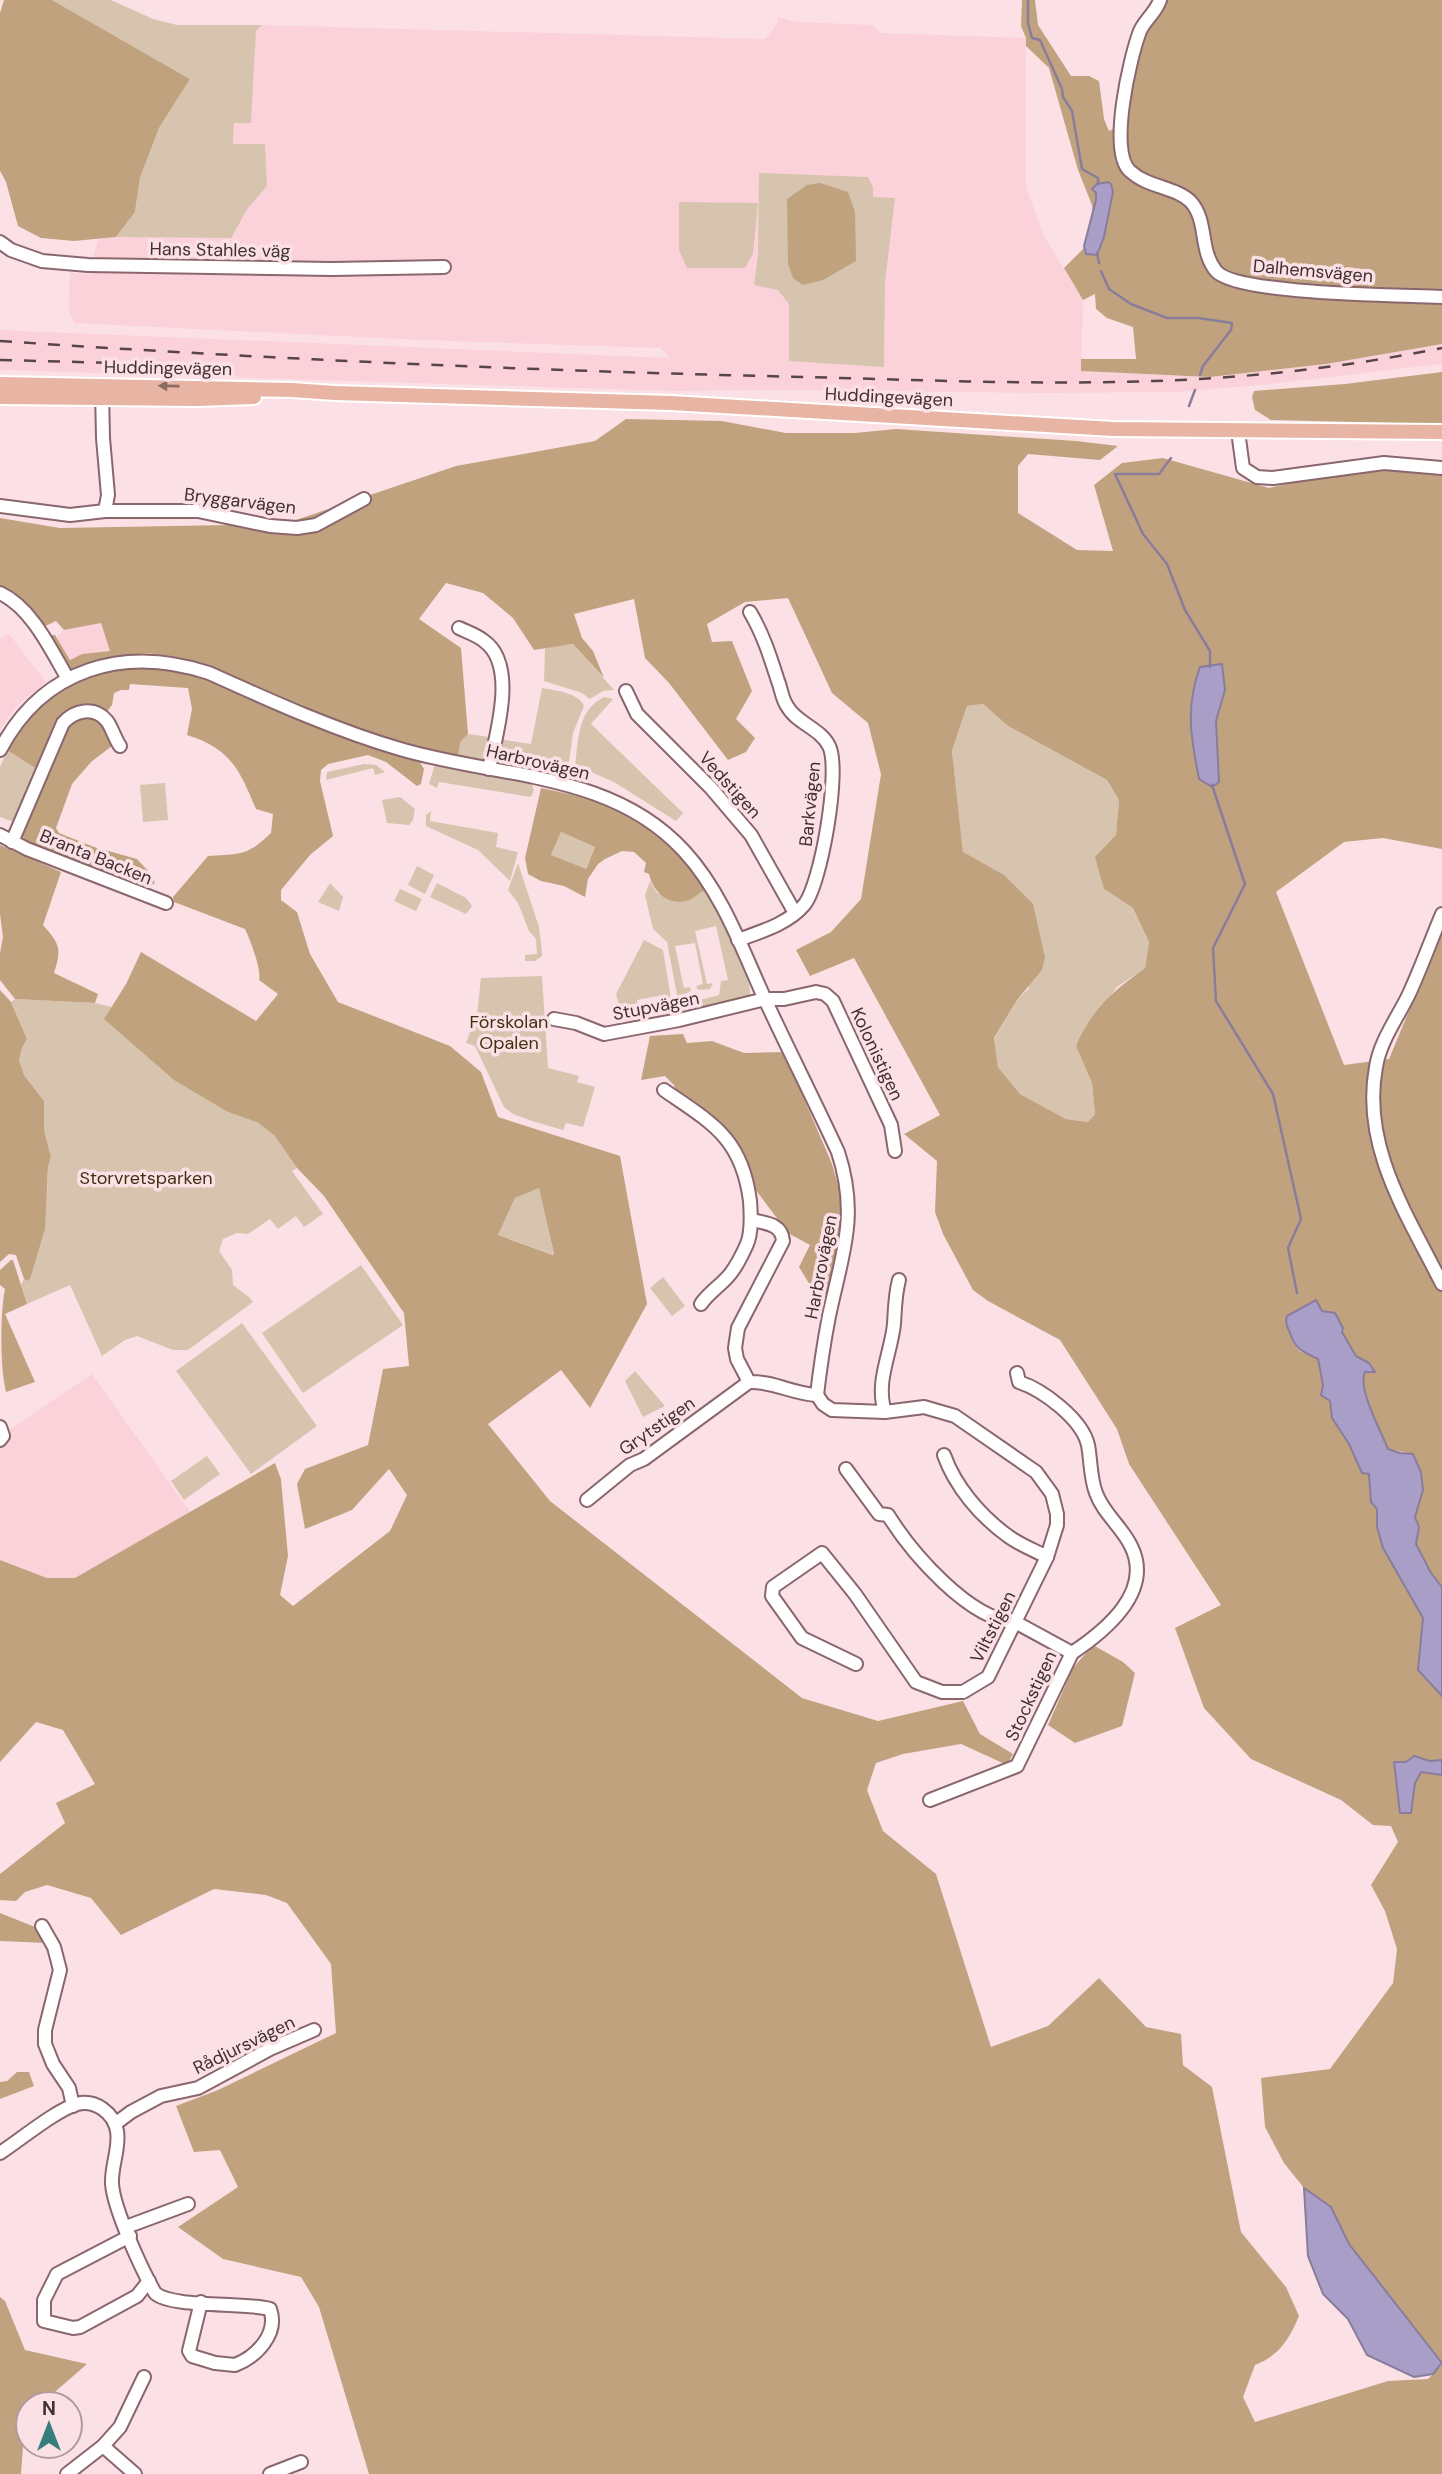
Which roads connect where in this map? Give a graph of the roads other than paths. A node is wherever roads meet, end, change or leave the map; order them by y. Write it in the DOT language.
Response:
graph roads {
  1 [pos="1160,0"];
  2 [pos="0,242"];
  3 [pos="444,267"];
  4 [pos="1442,297"];
  5 [pos="0,384"];
  6 [pos="102,392"];
  7 [pos="0,397"];
  8 [pos="1238,431"];
  9 [pos="1442,432"];
  10 [pos="1442,468"];
  11 [pos="364,499"];
  12 [pos="0,506"];
  13 [pos="105,511"];
  14 [pos="0,593"];
  15 [pos="750,612"];
  16 [pos="459,628"];
  17 [pos="68,679"];
  18 [pos="626,691"];
  19 [pos="120,746"];
  20 [pos="0,750"];
  21 [pos="489,769"];
  22 [pos="0,835"];
  23 [pos="12,842"];
  24 [pos="166,903"];
  25 [pos="795,913"];
  26 [pos="1442,914"];
  27 [pos="738,940"];
  28 [pos="765,999"];
  29 [pos="554,1019"];
  30 [pos="664,1090"];
  31 [pos="895,1151"];
  32 [pos="751,1220"];
  33 [pos="899,1280"];
  34 [pos="1442,1284"];
  35 [pos="701,1304"];
  36 [pos="1017,1373"];
  37 [pos="749,1382"];
  38 [pos="817,1395"];
  39 [pos="885,1412"];
  40 [pos="0,1427"];
  41 [pos="0,1440"];
  42 [pos="943,1455"];
  43 [pos="846,1469"];
  44 [pos="587,1500"];
  45 [pos="1047,1557"];
  46 [pos="1015,1622"];
  47 [pos="1072,1653"];
  48 [pos="856,1664"];
  49 [pos="930,1800"];
  50 [pos="42,1926"];
  51 [pos="314,2030"];
  52 [pos="73,2106"];
  53 [pos="115,2124"];
  54 [pos="0,2153"];
  55 [pos="188,2204"];
  56 [pos="128,2232"];
  57 [pos="149,2281"];
  58 [pos="201,2302"];
  59 [pos="144,2377"];
  60 [pos="103,2446"];
  61 [pos="301,2462"];
  62 [pos="67,2474"];
  63 [pos="135,2474"];
  64 [pos="270,2474"];
  1 -- 4 [label="street, Dalhemsvägen"];
  2 -- 3 [label="street, Hans Stahles väg"];
  5 -- 6 [label="main road, Huddingevägen"];
  6 -- 7 [label="main road, Huddingevägen"];
  6 -- 8 [label="main road, Huddingevägen"];
  6 -- 13 [label="street"];
  8 -- 9 [label="main road, Huddingevägen"];
  8 -- 10 [label="street"];
  11 -- 13 [label="street, Bryggarvägen"];
  12 -- 13 [label="street, Bryggarvägen"];
  14 -- 17 [label="street"];
  15 -- 25 [label="street, Barkvägen"];
  16 -- 21 [label="street"];
  17 -- 20 [label="street, Harbrovägen"];
  17 -- 21 [label="street, Harbrovägen"];
  18 -- 25 [label="street, Vedstigen"];
  19 -- 23 [label="street, Branta Backen"];
  21 -- 27 [label="street, Harbrovägen"];
  22 -- 23 [label="street, Branta Backen"];
  23 -- 24 [label="street, Branta Backen"];
  25 -- 27 [label="street, Barkvägen"];
  26 -- 34 [label="street"];
  27 -- 28 [label="street, Harbrovägen"];
  28 -- 29 [label="street, Stupvägen"];
  28 -- 31 [label="street, Kolonistigen"];
  28 -- 38 [label="street, Harbrovägen"];
  30 -- 32 [label="street"];
  32 -- 35 [label="street"];
  32 -- 37 [label="street"];
  33 -- 39 [label="street"];
  36 -- 47 [label="street"];
  37 -- 38 [label="street"];
  37 -- 44 [label="street, Grytstigen"];
  38 -- 39 [label="street, Viltstigen"];
  39 -- 45 [label="street, Viltstigen"];
  40 -- 41 [label="street"];
  42 -- 45 [label="street"];
  43 -- 46 [label="street, Stockstigen"];
  45 -- 46 [label="street, Viltstigen"];
  46 -- 47 [label="street, Stockstigen"];
  46 -- 48 [label="street, Viltstigen"];
  47 -- 49 [label="street, Stockstigen"];
  50 -- 52 [label="street"];
  51 -- 53 [label="street, Rådjursvägen"];
  52 -- 53 [label="street"];
  52 -- 54 [label="street"];
  53 -- 56 [label="street"];
  55 -- 56 [label="street"];
  56 -- 57 [label="street"];
  56 -- 57 [label="street"];
  57 -- 58 [label="street"];
  58 -- 58 [label="street"];
  59 -- 60 [label="street"];
  60 -- 62 [label="street"];
  60 -- 63 [label="street"];
  61 -- 64 [label="street"];
}
